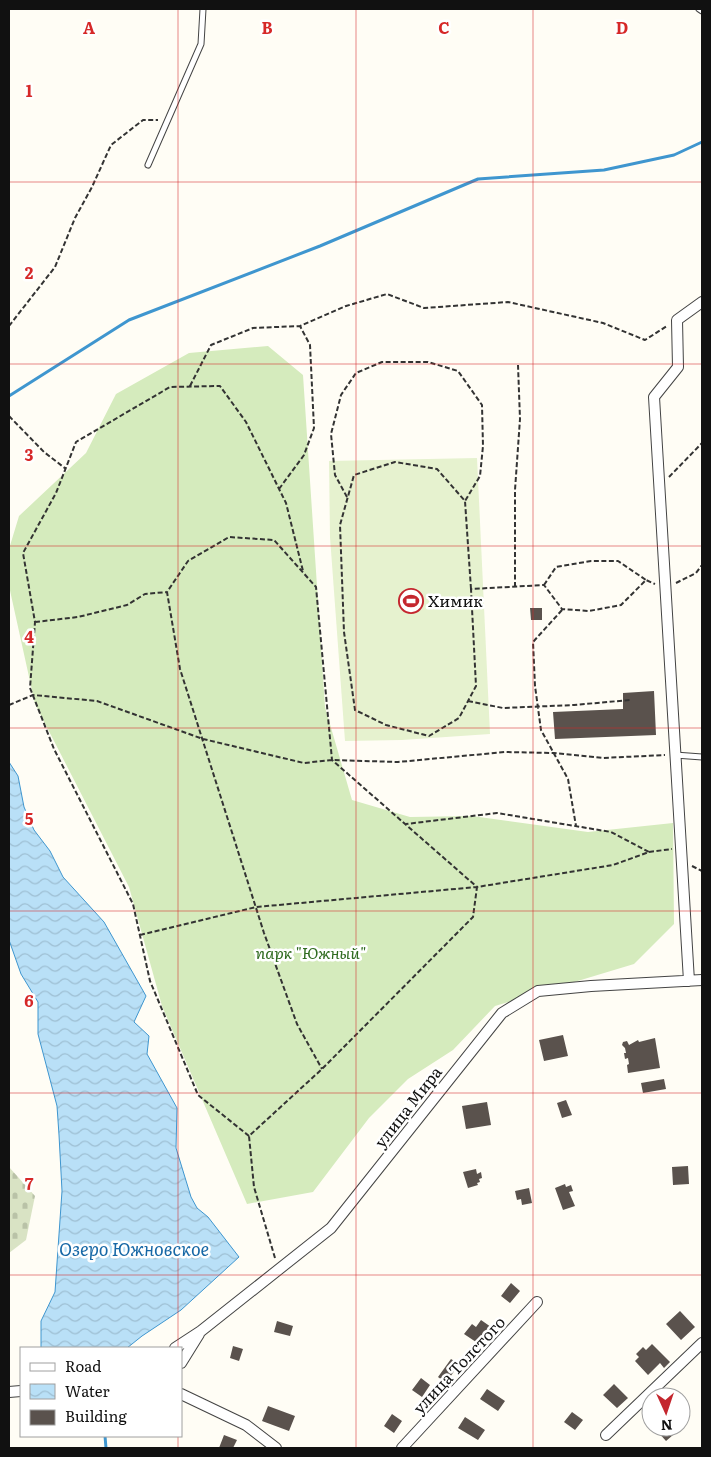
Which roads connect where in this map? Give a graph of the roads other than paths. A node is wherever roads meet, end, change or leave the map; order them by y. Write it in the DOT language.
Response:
graph roads {
  1 [pos="203,9"];
  2 [pos="699,9"];
  3 [pos="702,11"];
  4 [pos="148,164"];
  5 [pos="702,302"];
  6 [pos="675,754"];
  7 [pos="702,757"];
  8 [pos="702,980"];
  9 [pos="689,981"];
  10 [pos="537,1302"];
  11 [pos="201,1331"];
  12 [pos="702,1343"];
  13 [pos="177,1347"];
  14 [pos="182,1361"];
  15 [pos="182,1394"];
  16 [pos="606,1435"];
  17 [pos="276,1448"];
  18 [pos="402,1448"];
  1 -- 4 [label="lane"];
  2 -- 3 [label="lane"];
  5 -- 6 [label="street"];
  6 -- 7 [label="lane"];
  6 -- 9 [label="street"];
  8 -- 9 [label="street, улица Мира"];
  9 -- 11 [label="street, улица Мира"];
  10 -- 18 [label="street, улица Толстого"];
  11 -- 13 [label="street, улица Мира"];
  11 -- 14 [label="street"];
  12 -- 16 [label="street"];
  15 -- 17 [label="street"];
}
